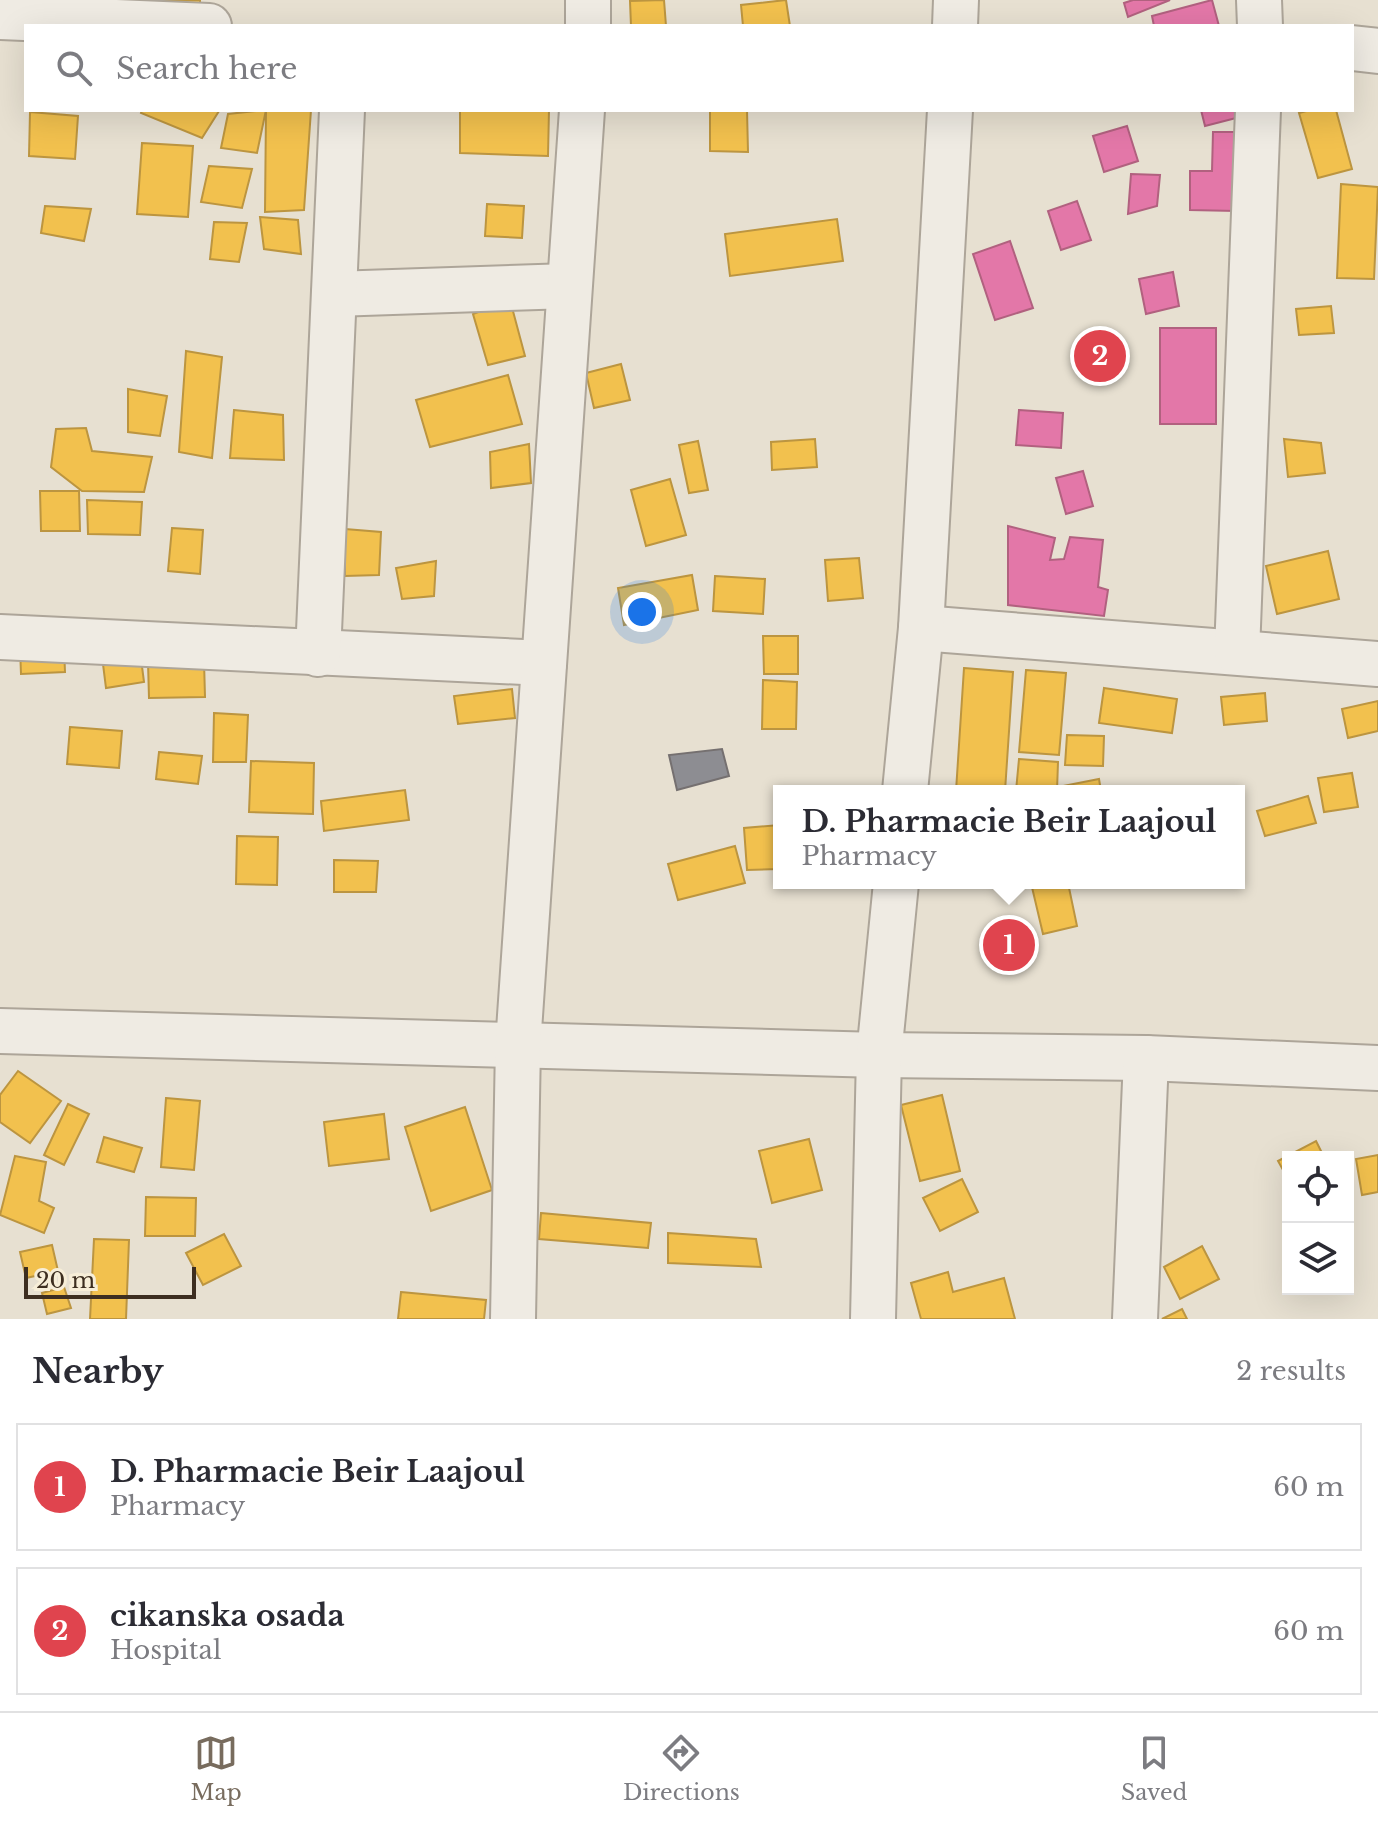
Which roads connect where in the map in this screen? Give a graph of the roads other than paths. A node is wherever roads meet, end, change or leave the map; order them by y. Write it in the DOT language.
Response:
graph roads {
  1 [pos="588,0"];
  2 [pos="956,0"];
  3 [pos="1259,0"];
  4 [pos="0,17"];
  5 [pos="163,24"];
  6 [pos="588,24"];
  7 [pos="955,24"];
  8 [pos="1260,24"];
  9 [pos="1354,48"];
  10 [pos="1378,51"];
  11 [pos="342,112"];
  12 [pos="582,112"];
  13 [pos="950,112"];
  14 [pos="1258,112"];
  15 [pos="569,286"];
  16 [pos="334,294"];
  17 [pos="921,628"];
  18 [pos="0,637"];
  19 [pos="1237,652"];
  20 [pos="318,654"];
  21 [pos="544,663"];
  22 [pos="1378,664"];
  23 [pos="906,785"];
  24 [pos="895,889"];
  25 [pos="0,1031"];
  26 [pos="518,1045"];
  27 [pos="879,1055"];
  28 [pos="1146,1058"];
  29 [pos="1378,1068"];
  30 [pos="513,1319"];
  31 [pos="873,1319"];
  32 [pos="1135,1319"];
  1 -- 6 [label="street"];
  2 -- 7 [label="street"];
  3 -- 8 [label="street"];
  4 -- 5 [label="street"];
  9 -- 10 [label="street"];
  11 -- 16 [label="street"];
  12 -- 15 [label="street"];
  13 -- 17 [label="street"];
  14 -- 19 [label="street"];
  15 -- 16 [label="street"];
  15 -- 21 [label="street"];
  16 -- 20 [label="street"];
  17 -- 19 [label="street"];
  17 -- 23 [label="street"];
  18 -- 20 [label="street"];
  19 -- 22 [label="street"];
  20 -- 21 [label="street"];
  21 -- 26 [label="street"];
  24 -- 27 [label="street"];
  25 -- 26 [label="street"];
  26 -- 27 [label="street"];
  26 -- 30 [label="street"];
  27 -- 28 [label="street"];
  27 -- 31 [label="street"];
  28 -- 29 [label="street"];
  28 -- 32 [label="street"];
}
